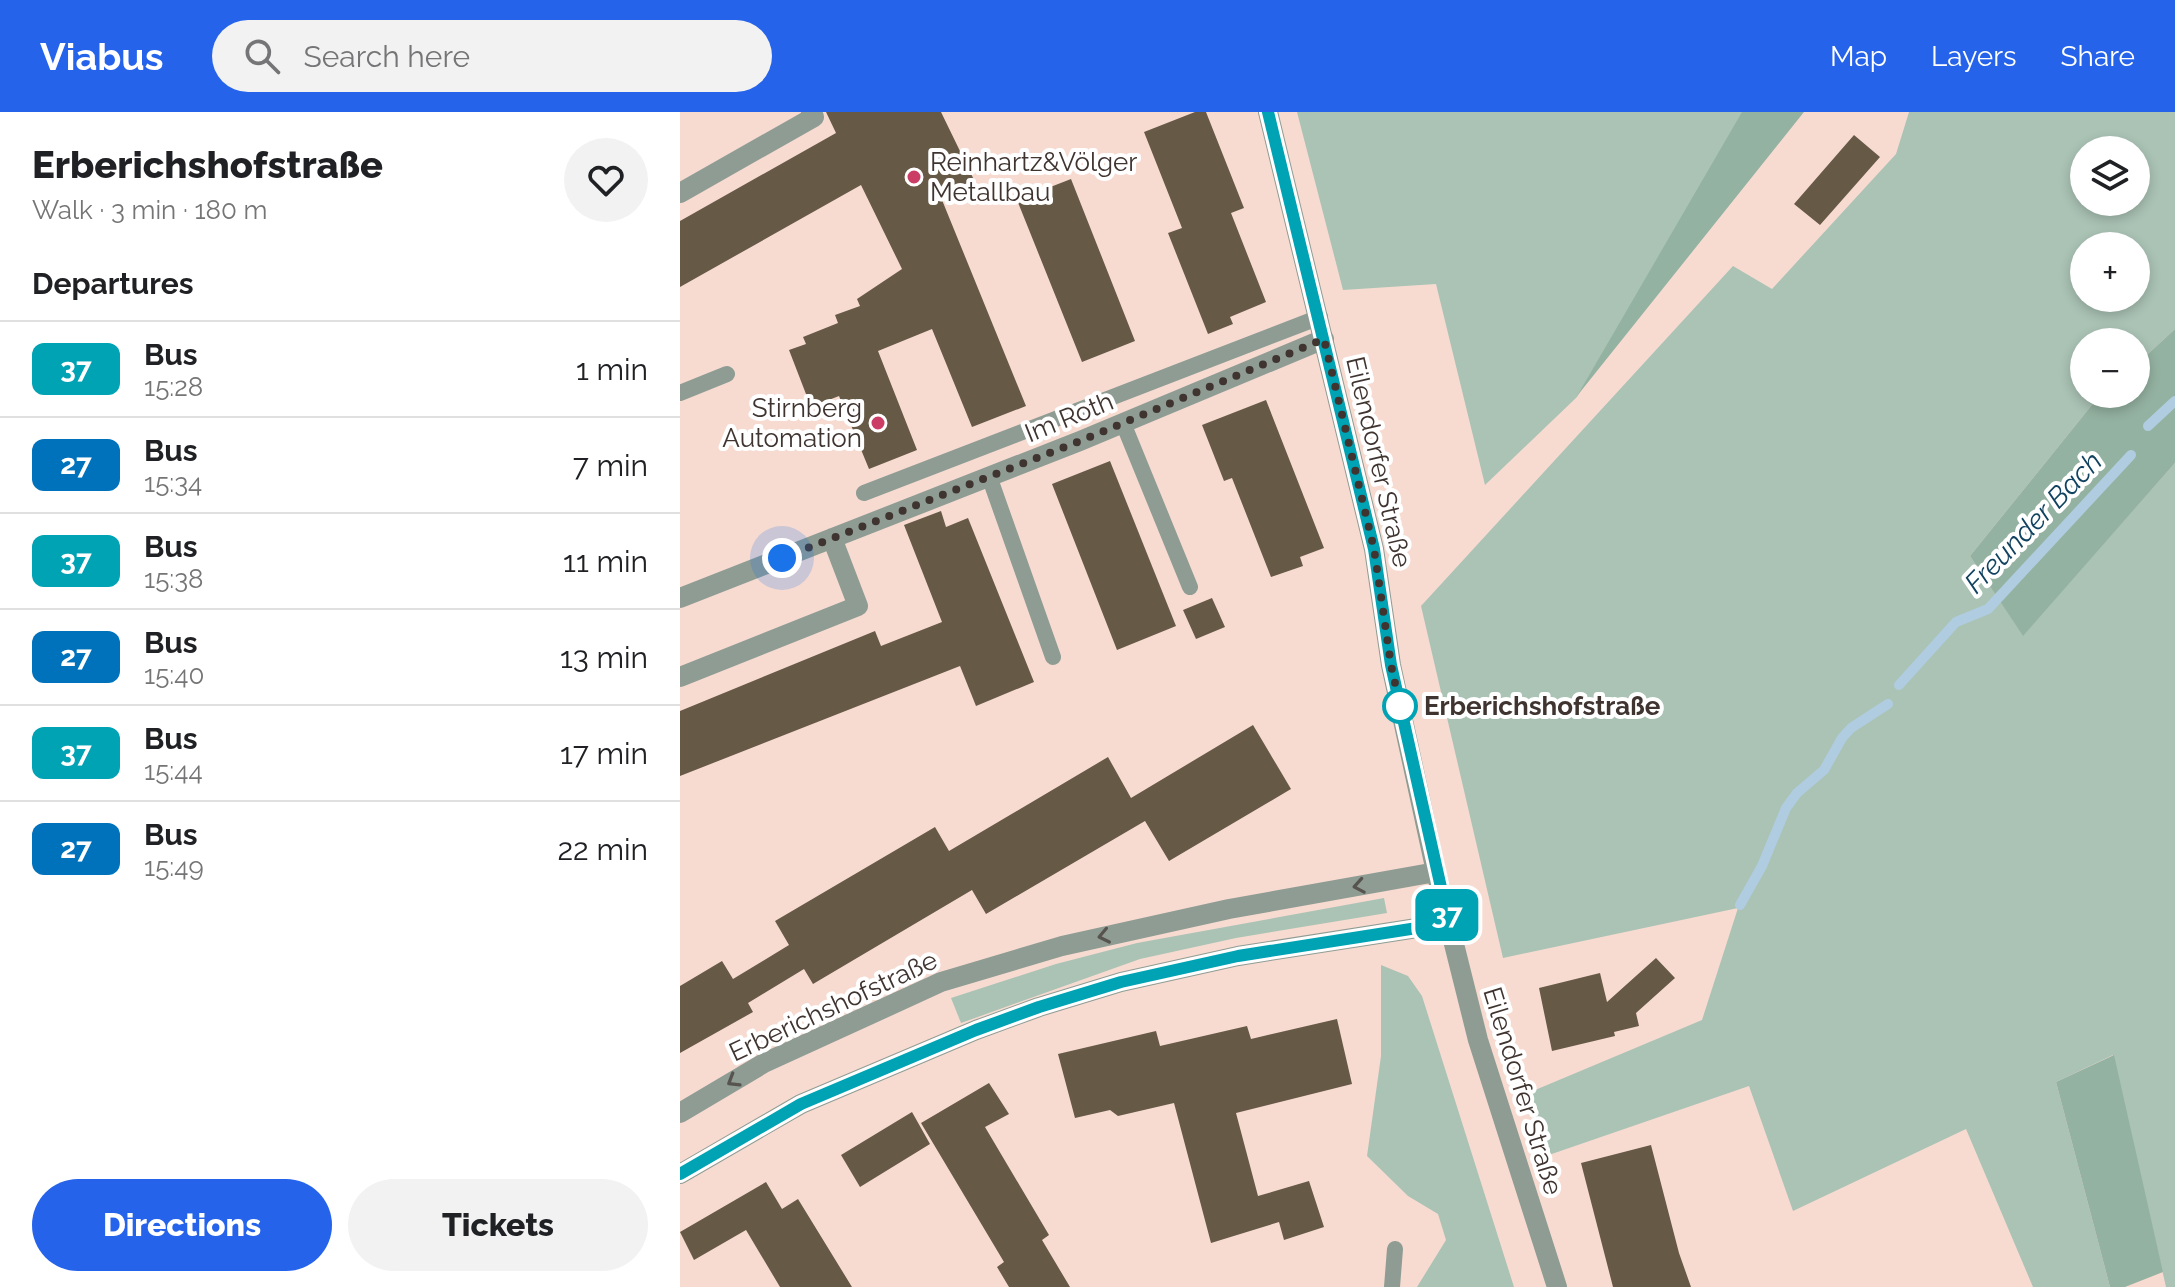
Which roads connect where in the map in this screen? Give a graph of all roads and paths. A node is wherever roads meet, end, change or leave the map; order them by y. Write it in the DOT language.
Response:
graph roads {
  1 [pos="811,112"];
  2 [pos="1268,112"];
  3 [pos="680,193"];
  4 [pos="1320,317"];
  5 [pos="1324,339"];
  6 [pos="727,374"];
  7 [pos="680,393"];
  8 [pos="1123,423"];
  9 [pos="989,476"];
  10 [pos="864,493"];
  11 [pos="832,538"];
  12 [pos="1190,587"];
  13 [pos="680,598"];
  14 [pos="1053,657"];
  15 [pos="680,678"];
  16 [pos="1436,872"];
  17 [pos="1449,923"];
  18 [pos="680,1113"];
  19 [pos="680,1174"];
  20 [pos="1395,1249"];
  21 [pos="1392,1287"];
  22 [pos="1557,1287"];
  1 -- 3 [label="street"];
  2 -- 4 [label="street, Eilendorfer Straße"];
  4 -- 5 [label="street, Eilendorfer Straße"];
  4 -- 10 [label="lane"];
  5 -- 8 [label="street, Im Roth"];
  5 -- 16 [label="street, Eilendorfer Straße"];
  6 -- 7 [label="lane"];
  8 -- 9 [label="street, Im Roth"];
  8 -- 12 [label="lane"];
  9 -- 11 [label="street, Im Roth"];
  9 -- 14 [label="lane"];
  11 -- 13 [label="street, Im Roth"];
  11 -- 15 [label="street"];
  16 -- 17 [label="street, Eilendorfer Straße"];
  16 -- 18 [label="street, Erberichshofstraße, one-way"];
  17 -- 19 [label="street"];
  17 -- 22 [label="street, Eilendorfer Straße"];
  20 -- 21 [label="lane"];
}
